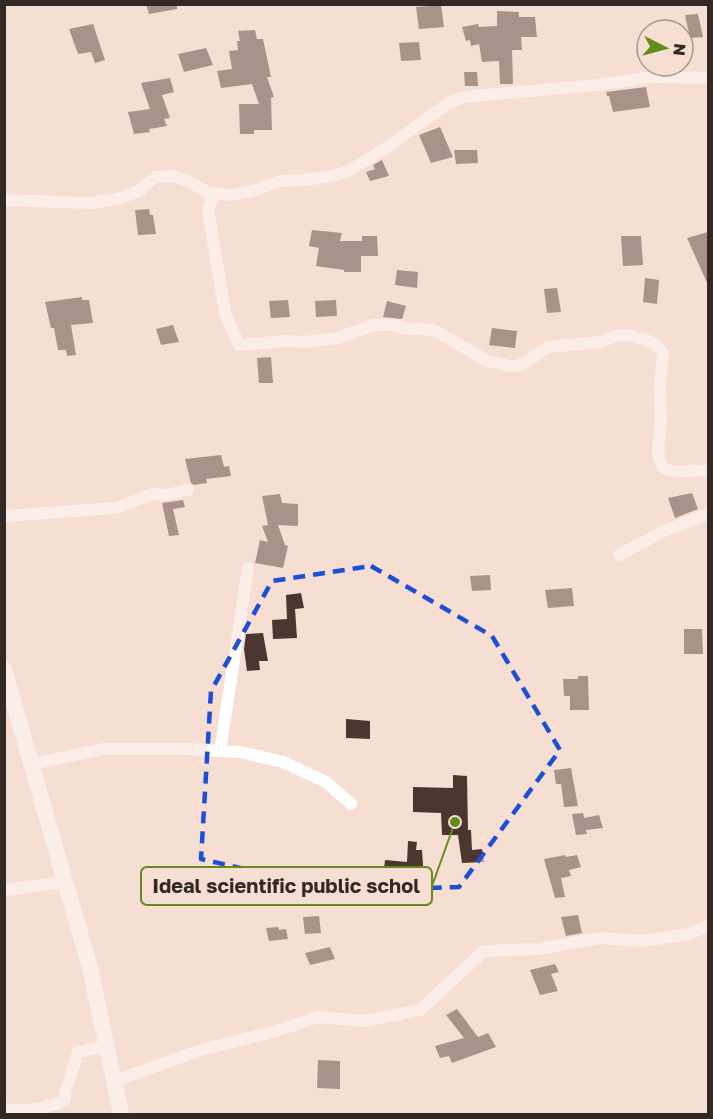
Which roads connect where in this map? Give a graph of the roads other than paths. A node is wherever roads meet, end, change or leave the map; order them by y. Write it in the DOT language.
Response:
graph roads {
  1 [pos="708,78"];
  2 [pos="216,194"];
  3 [pos="4,200"];
  4 [pos="708,471"];
  5 [pos="188,490"];
  6 [pos="708,514"];
  7 [pos="4,516"];
  8 [pos="620,555"];
  9 [pos="248,568"];
  10 [pos="4,669"];
  11 [pos="8,692"];
  12 [pos="220,751"];
  13 [pos="32,764"];
  14 [pos="351,804"];
  15 [pos="66,882"];
  16 [pos="4,890"];
  17 [pos="708,926"];
  18 [pos="106,1046"];
  19 [pos="114,1081"];
  20 [pos="4,1109"];
  21 [pos="121,1114"];
  1 -- 2 [label="street"];
  2 -- 3 [label="street"];
  2 -- 4 [label="street"];
  5 -- 7 [label="street"];
  6 -- 8 [label="street"];
  9 -- 12 [label="street"];
  10 -- 11 [label="main road"];
  11 -- 13 [label="main road"];
  12 -- 13 [label="street"];
  12 -- 14 [label="street"];
  13 -- 15 [label="main road"];
  15 -- 16 [label="street"];
  15 -- 18 [label="main road"];
  17 -- 19 [label="street"];
  18 -- 19 [label="main road"];
  18 -- 20 [label="street"];
  19 -- 21 [label="main road"];
}
